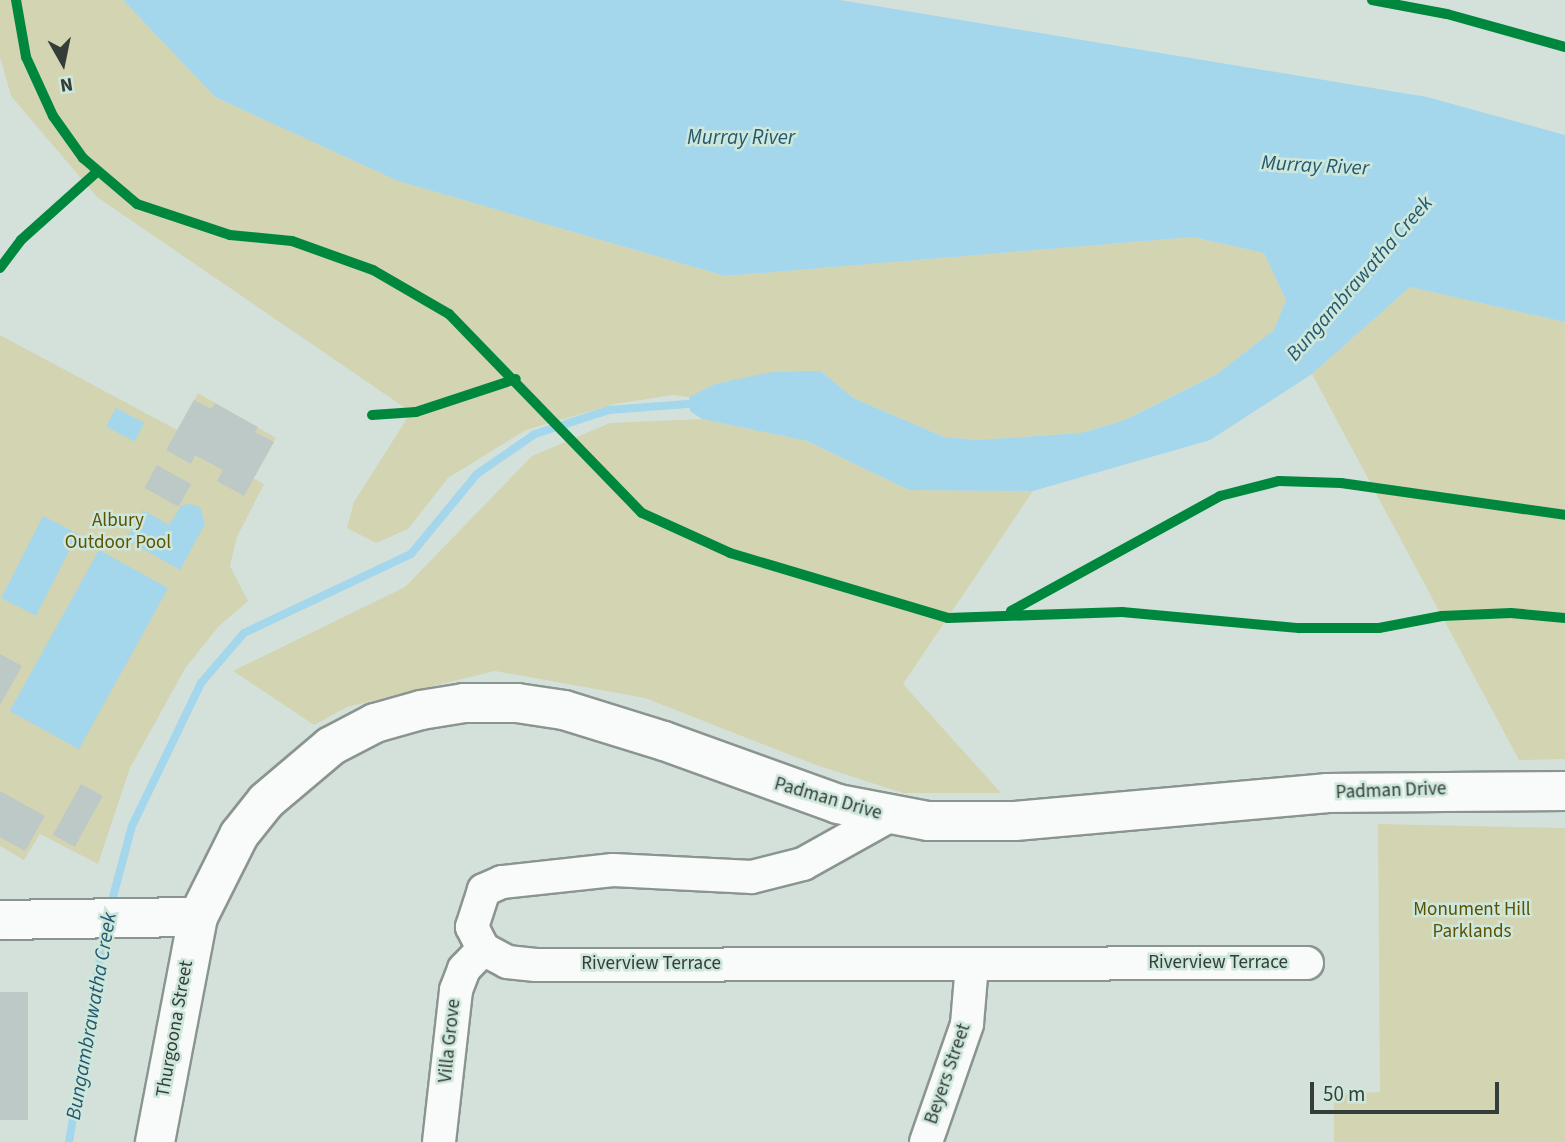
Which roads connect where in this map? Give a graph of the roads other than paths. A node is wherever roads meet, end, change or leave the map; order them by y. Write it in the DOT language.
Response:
graph roads {
  1 [pos="1565,791"];
  2 [pos="889,816"];
  3 [pos="198,917"];
  4 [pos="0,920"];
  5 [pos="483,949"];
  6 [pos="1307,963"];
  7 [pos="972,964"];
  8 [pos="155,1142"];
  9 [pos="439,1142"];
  10 [pos="926,1142"];
  1 -- 2 [label="main road, Padman Drive"];
  2 -- 3 [label="main road, Padman Drive"];
  2 -- 5 [label="street"];
  3 -- 4 [label="main road"];
  3 -- 8 [label="main road, Thurgoona Street"];
  5 -- 7 [label="street, Riverview Terrace"];
  5 -- 9 [label="street, Villa Grove"];
  6 -- 7 [label="street, Riverview Terrace"];
  7 -- 10 [label="street, Beyers Street"];
}
